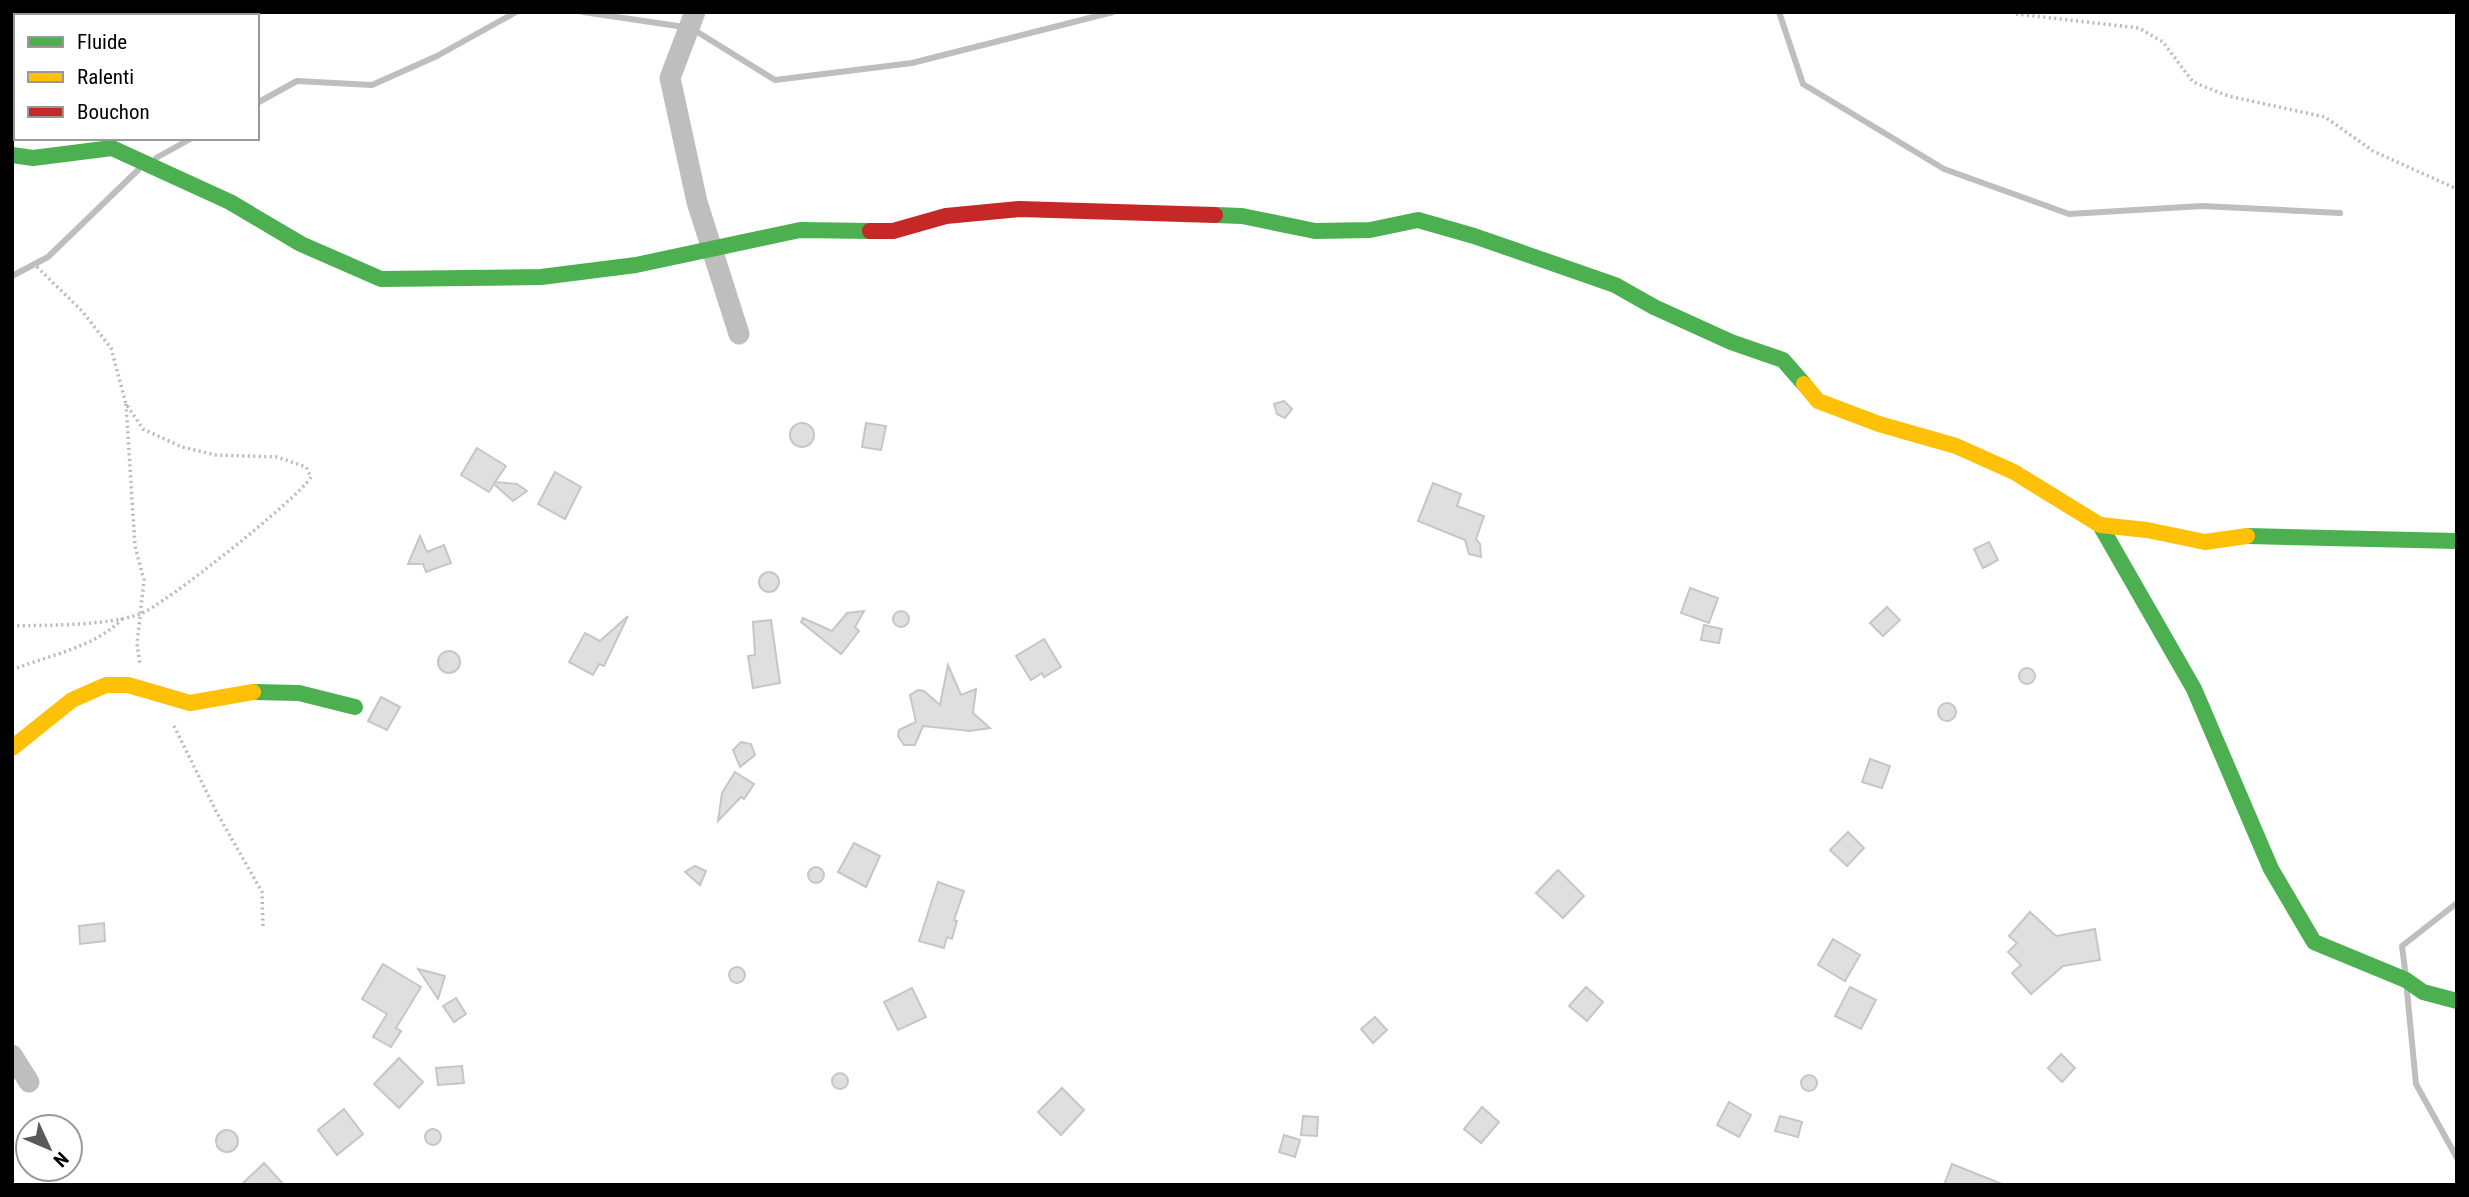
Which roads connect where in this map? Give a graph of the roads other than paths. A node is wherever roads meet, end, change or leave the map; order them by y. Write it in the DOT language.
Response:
graph roads {
  1 [pos="695,12"];
  2 [pos="12,155"];
  3 [pos="712,248"];
  4 [pos="739,334"];
  5 [pos="2100,525"];
  6 [pos="2457,541"];
  7 [pos="355,708"];
  8 [pos="12,748"];
  9 [pos="2457,1001"];
  10 [pos="12,1055"];
  11 [pos="29,1082"];
  1 -- 3 [label="street"];
  2 -- 3 [label="street"];
  3 -- 4 [label="street"];
  3 -- 5 [label="street"];
  5 -- 6 [label="street"];
  5 -- 9 [label="street"];
  7 -- 8 [label="street"];
  10 -- 11 [label="street"];
}
